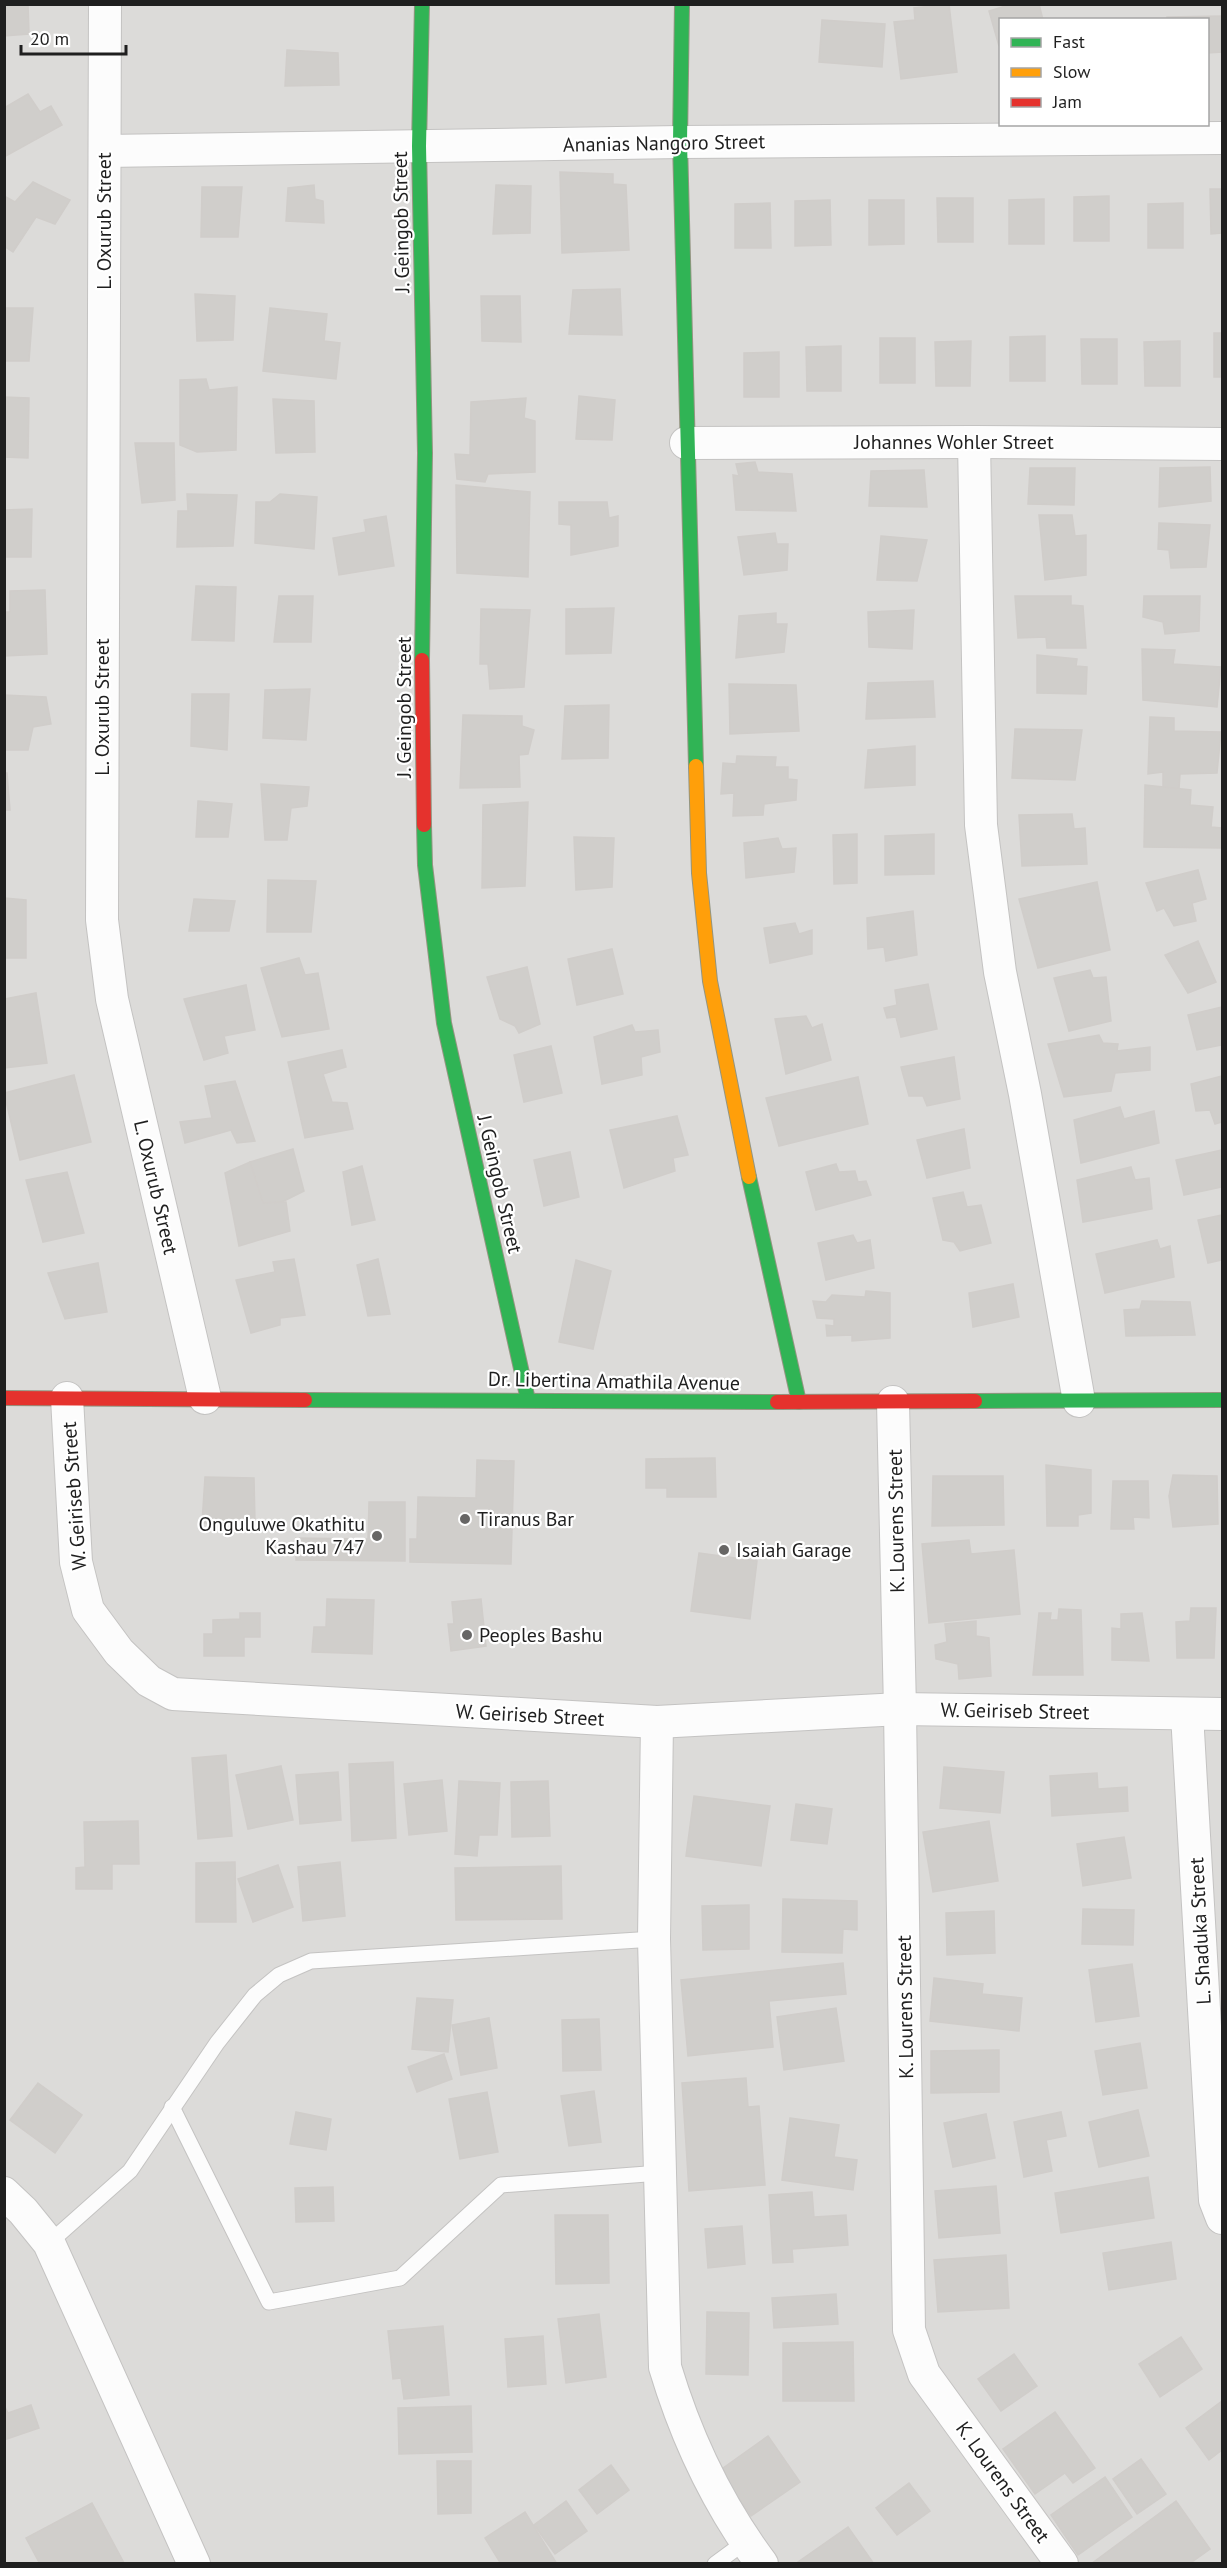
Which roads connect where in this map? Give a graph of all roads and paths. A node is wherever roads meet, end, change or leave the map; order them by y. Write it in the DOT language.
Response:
graph roads {
  1 [pos="105,4"];
  2 [pos="422,4"];
  3 [pos="682,4"];
  4 [pos="1222,138"];
  5 [pos="680,142"];
  6 [pos="419,146"];
  7 [pos="105,151"];
  8 [pos="974,442"];
  9 [pos="686,443"];
  10 [pos="1222,444"];
  11 [pos="4,1398"];
  12 [pos="67,1398"];
  13 [pos="205,1398"];
  14 [pos="528,1400"];
  15 [pos="1222,1400"];
  16 [pos="1079,1401"];
  17 [pos="799,1402"];
  18 [pos="893,1402"];
  19 [pos="900,1709"];
  20 [pos="1187,1714"];
  21 [pos="1222,1714"];
  22 [pos="657,1722"];
  23 [pos="654,1939"];
  24 [pos="172,2108"];
  25 [pos="660,2173"];
  26 [pos="4,2193"];
  27 [pos="1222,2218"];
  28 [pos="49,2243"];
  29 [pos="754,2553"];
  30 [pos="194,2564"];
  31 [pos="715,2564"];
  32 [pos="1062,2564"];
  1 -- 7 [label="street, L. Oxurub Street"];
  2 -- 6 [label="street, J. Geingob Street"];
  3 -- 5 [label="street"];
  4 -- 5 [label="street, Ananias Nangoro Street"];
  5 -- 6 [label="street, Ananias Nangoro Street"];
  5 -- 9 [label="street"];
  6 -- 7 [label="street, Ananias Nangoro Street"];
  6 -- 14 [label="street, J. Geingob Street"];
  7 -- 13 [label="street, L. Oxurub Street"];
  8 -- 9 [label="street, Johannes Wohler Street"];
  8 -- 10 [label="street, Johannes Wohler Street"];
  8 -- 16 [label="street"];
  9 -- 17 [label="street"];
  11 -- 12 [label="street, Dr. Libertina Amathila Avenue"];
  12 -- 13 [label="street, Dr. Libertina Amathila Avenue"];
  12 -- 22 [label="street, W. Geiriseb Street"];
  13 -- 14 [label="street, Dr. Libertina Amathila Avenue"];
  14 -- 17 [label="street, Dr. Libertina Amathila Avenue"];
  15 -- 16 [label="street, Dr. Libertina Amathila Avenue"];
  16 -- 18 [label="street, Dr. Libertina Amathila Avenue"];
  17 -- 18 [label="street, Dr. Libertina Amathila Avenue"];
  18 -- 19 [label="street, K. Lourens Street"];
  19 -- 20 [label="street, W. Geiriseb Street"];
  19 -- 22 [label="street, W. Geiriseb Street"];
  19 -- 32 [label="street, K. Lourens Street"];
  20 -- 21 [label="street, W. Geiriseb Street"];
  20 -- 27 [label="street, L. Shaduka Street"];
  22 -- 23 [label="street"];
  23 -- 24 [label="lane"];
  23 -- 25 [label="street"];
  24 -- 25 [label="lane"];
  24 -- 28 [label="lane"];
  25 -- 29 [label="street"];
  26 -- 28 [label="street"];
  28 -- 30 [label="street"];
  29 -- 31 [label="lane"];
}
